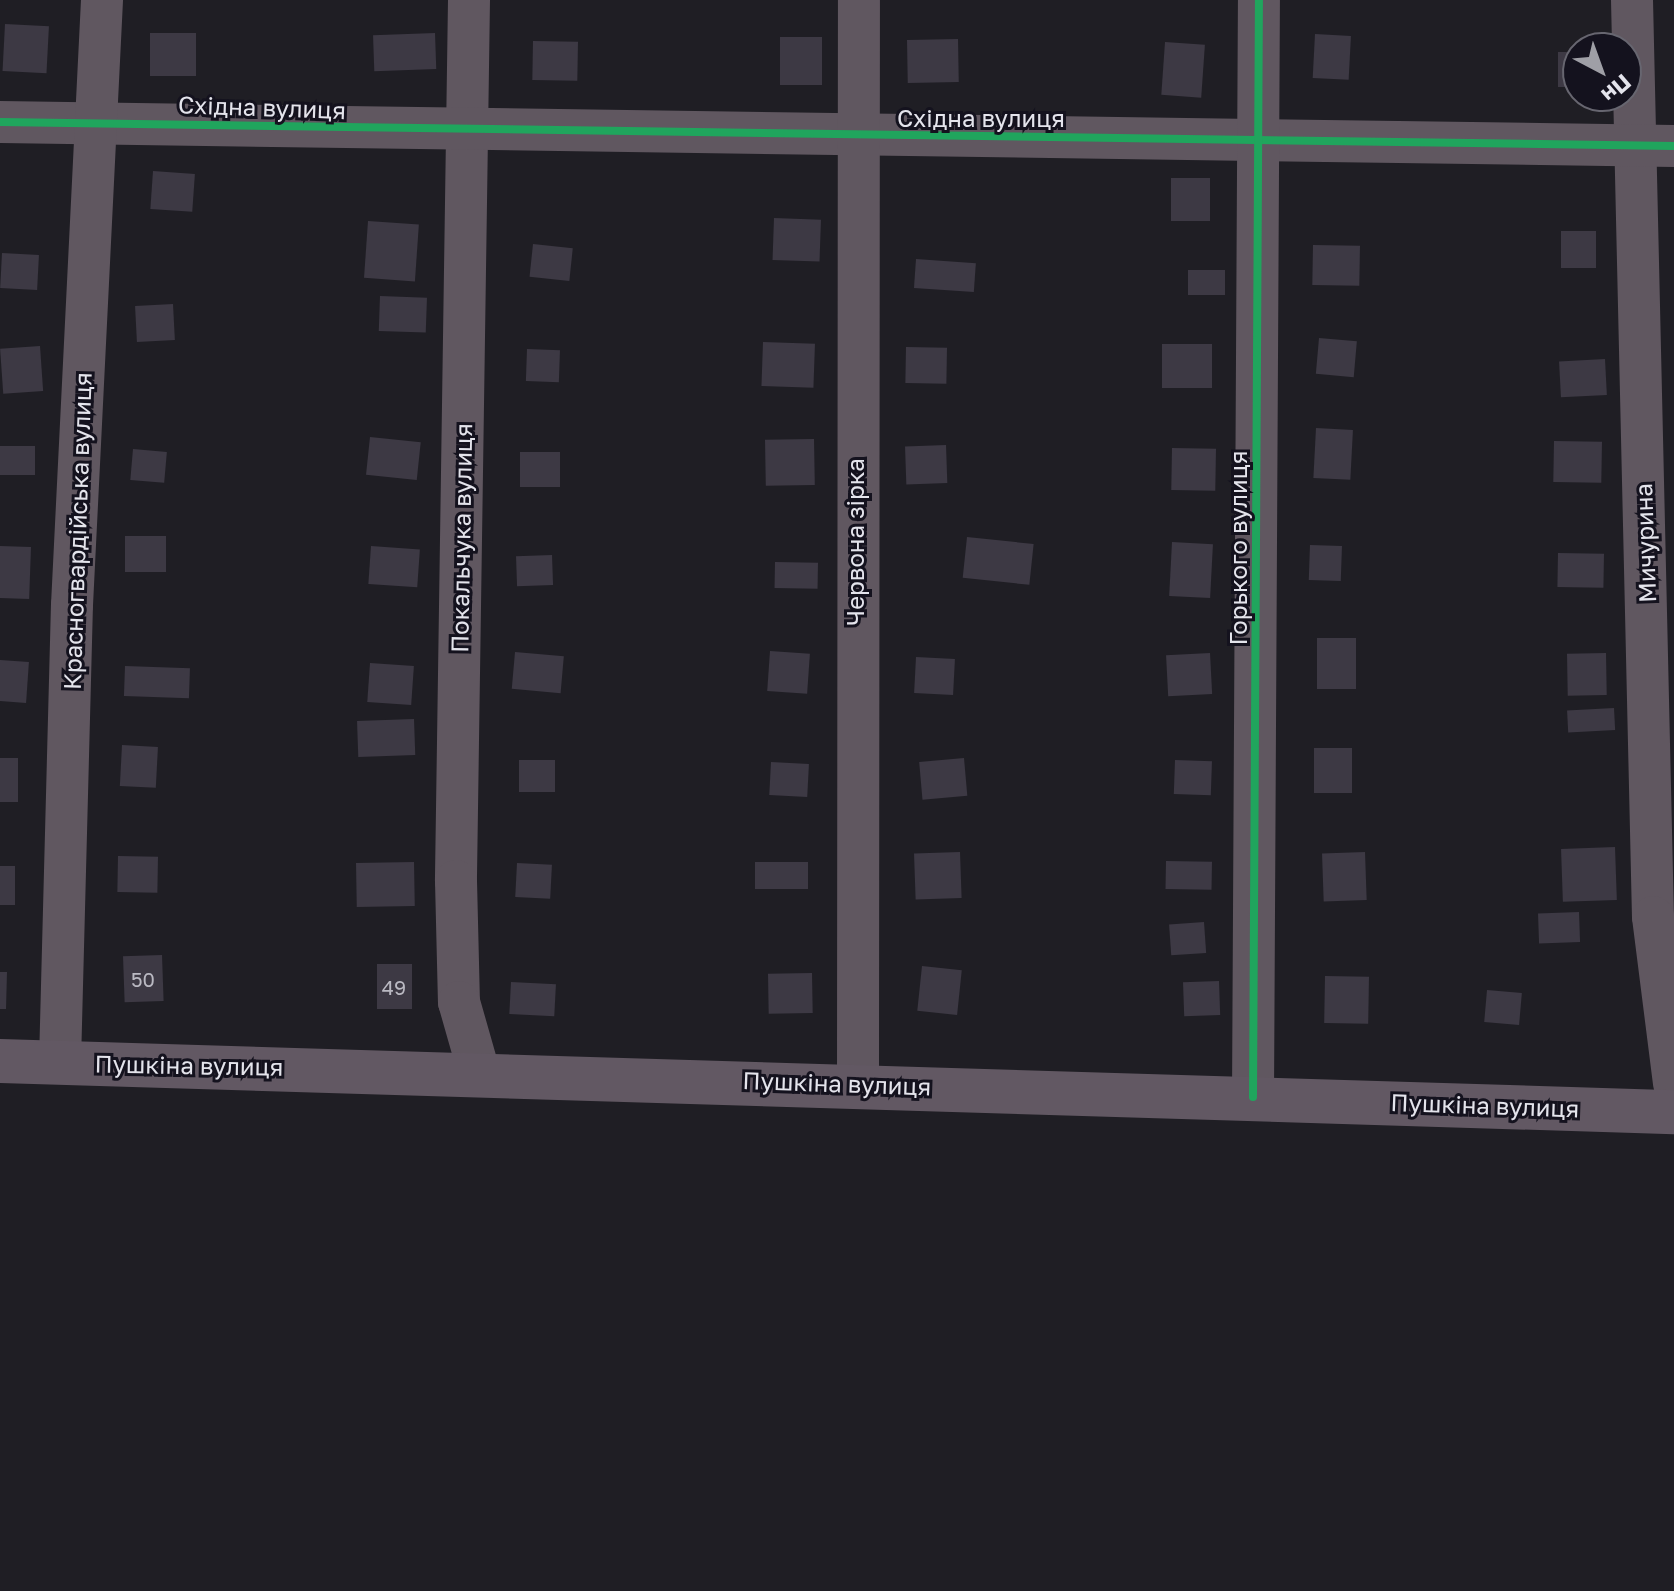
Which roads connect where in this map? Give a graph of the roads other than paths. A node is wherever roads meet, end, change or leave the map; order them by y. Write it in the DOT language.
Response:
graph roads {
  1 [pos="102,0"];
  2 [pos="469,0"];
  3 [pos="859,0"];
  4 [pos="1259,0"];
  5 [pos="1632,0"];
  6 [pos="0,122"];
  7 [pos="96,122"];
  8 [pos="468,134"];
  9 [pos="1261,137"];
  10 [pos="858,138"];
  11 [pos="1654,146"];
  12 [pos="0,1061"];
  13 [pos="60,1062"];
  14 [pos="479,1072"];
  15 [pos="858,1083"];
  16 [pos="1674,1084"];
  17 [pos="1253,1097"];
  18 [pos="1674,1112"];
  1 -- 7 [label="street, Красногвардійська вулиця"];
  2 -- 8 [label="street, Покальчука вулиця"];
  3 -- 10 [label="street, Червона зірка"];
  4 -- 9 [label="street, Горького вулиця"];
  5 -- 11 [label="street, Мичурина"];
  6 -- 7 [label="street, Східна вулиця"];
  7 -- 8 [label="street, Східна вулиця"];
  7 -- 13 [label="street, Красногвардійська вулиця"];
  8 -- 10 [label="street, Східна вулиця"];
  8 -- 14 [label="street, Покальчука вулиця"];
  9 -- 10 [label="street, Східна вулиця"];
  9 -- 11 [label="street, Східна вулиця"];
  9 -- 17 [label="street, Горького вулиця"];
  10 -- 15 [label="street, Червона зірка"];
  11 -- 16 [label="street, Мичурина"];
  12 -- 13 [label="main road, Пушкіна вулиця"];
  13 -- 14 [label="main road, Пушкіна вулиця"];
  14 -- 15 [label="main road, Пушкіна вулиця"];
  15 -- 17 [label="main road, Пушкіна вулиця"];
  17 -- 18 [label="main road, Пушкіна вулиця"];
}
